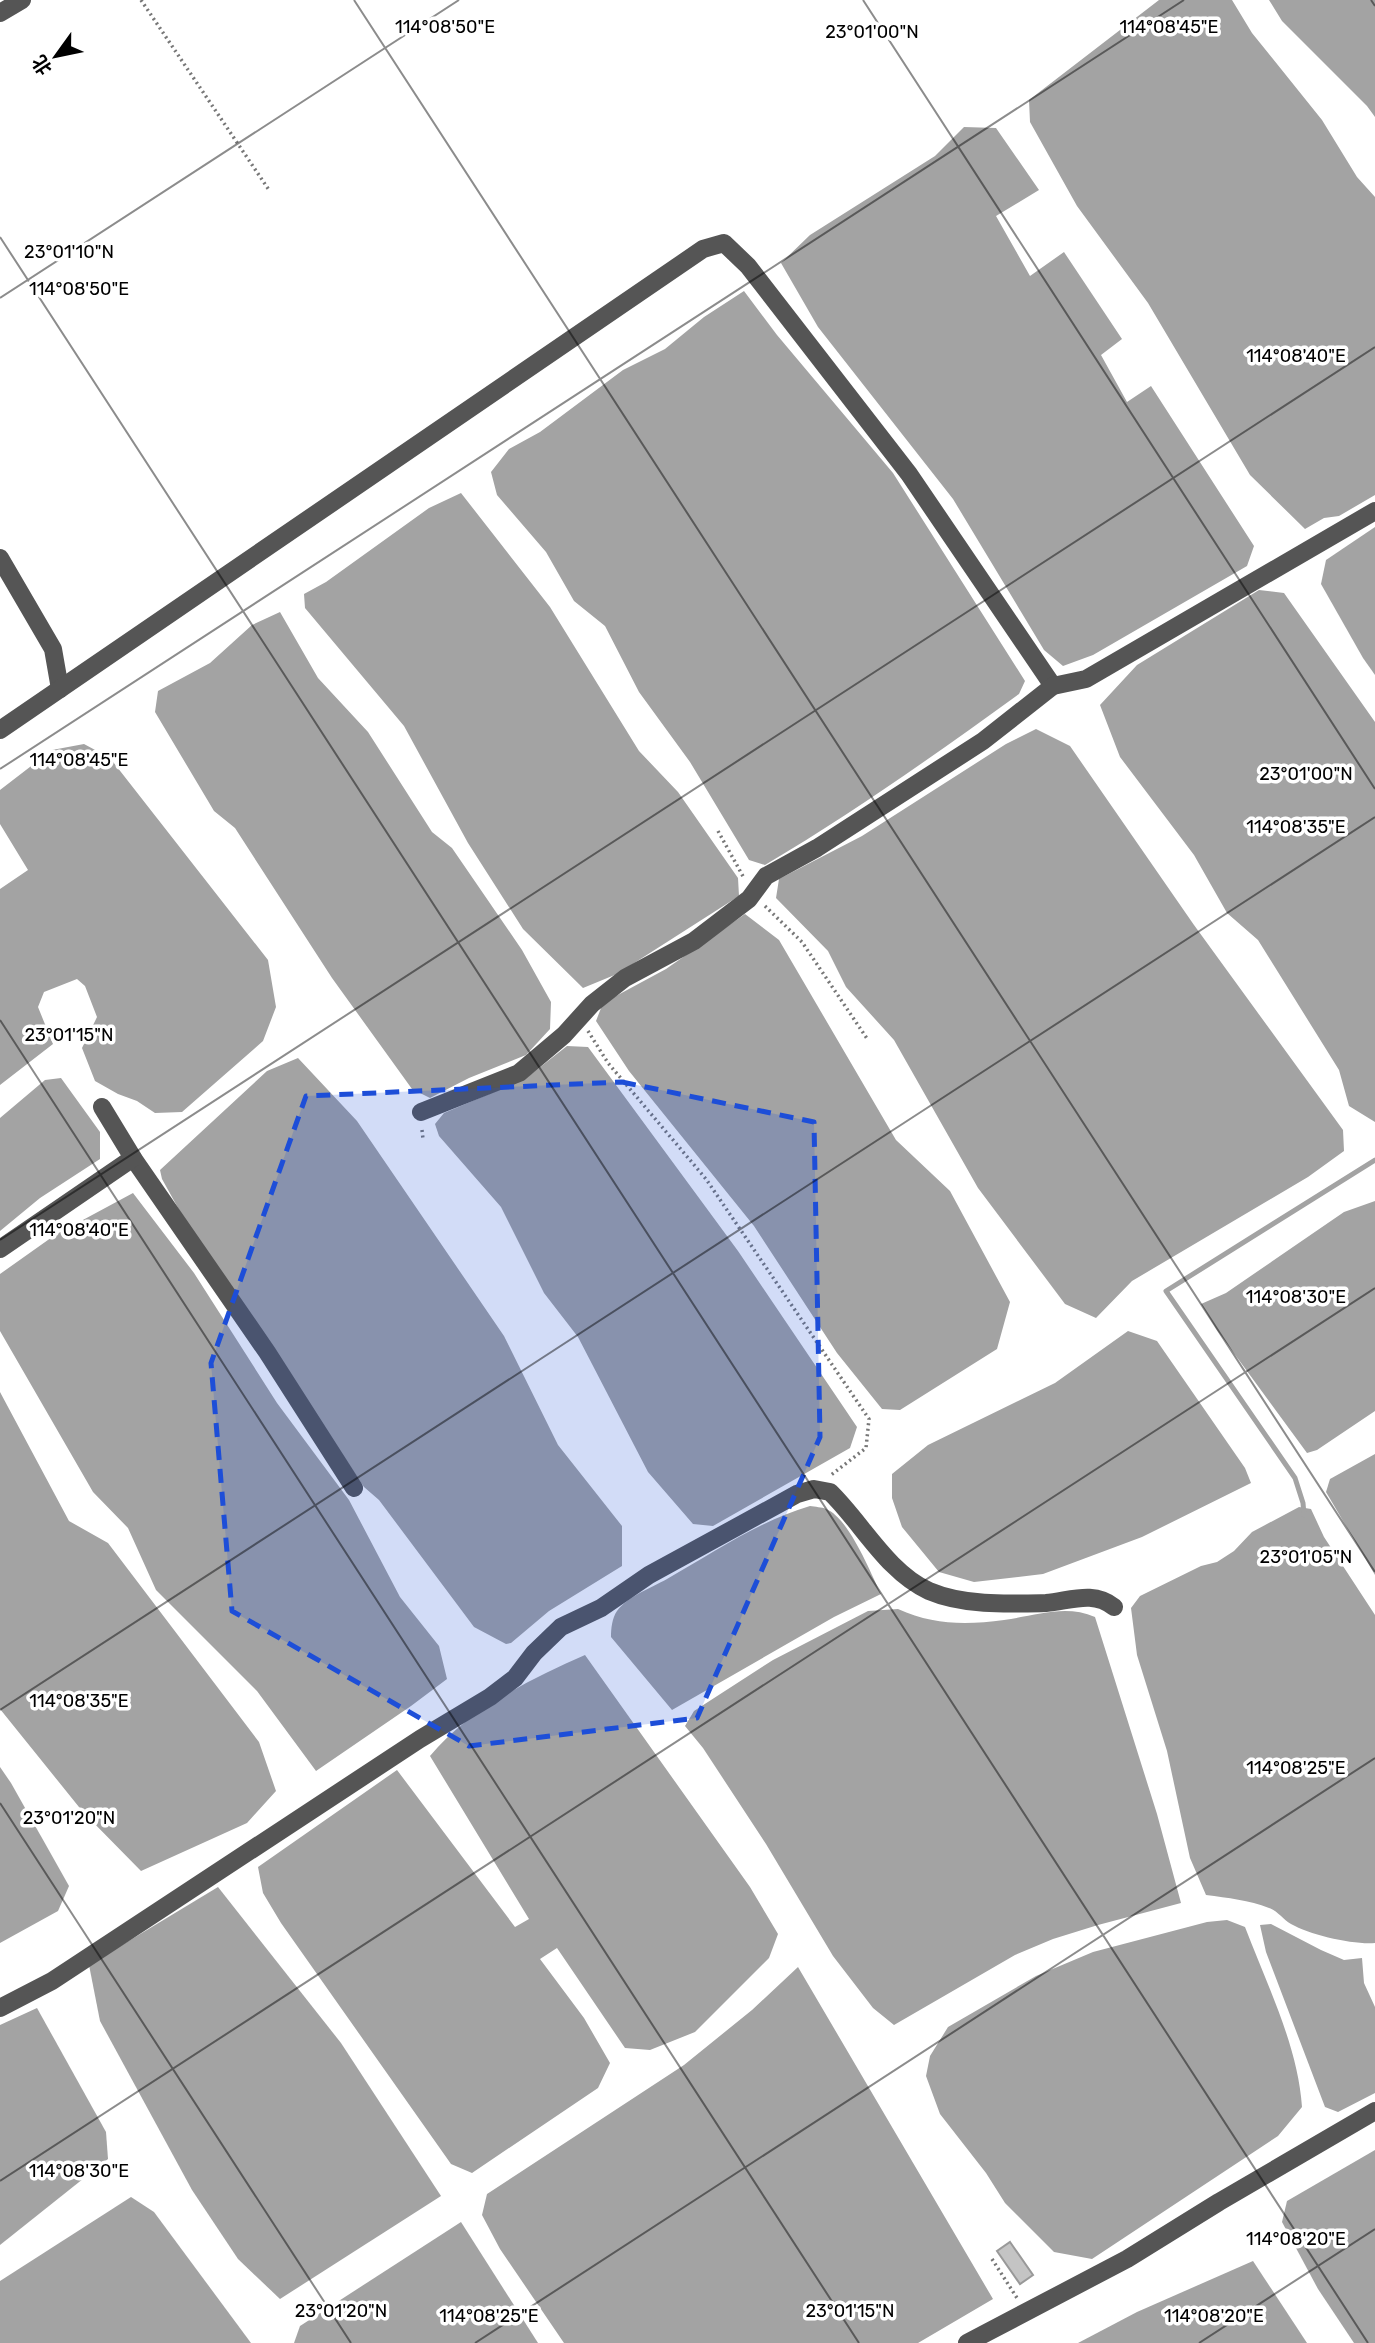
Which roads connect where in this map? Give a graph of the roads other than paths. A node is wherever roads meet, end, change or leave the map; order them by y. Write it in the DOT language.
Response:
graph roads {
  1 [pos="22,0"];
  2 [pos="0,13"];
  3 [pos="1375,511"];
  4 [pos="0,558"];
  5 [pos="1053,686"];
  6 [pos="60,689"];
  7 [pos="0,730"];
  8 [pos="102,1107"];
  9 [pos="421,1112"];
  10 [pos="134,1158"];
  11 [pos="0,1249"];
  12 [pos="354,1488"];
  13 [pos="1114,1607"];
  14 [pos="0,2008"];
  15 [pos="1375,2111"];
  16 [pos="967,2343"];
  1 -- 2 [label="lane"];
  3 -- 5 [label="lane"];
  4 -- 6 [label="lane"];
  5 -- 6 [label="lane"];
  5 -- 9 [label="lane"];
  6 -- 7 [label="lane"];
  8 -- 10 [label="lane"];
  10 -- 11 [label="lane"];
  10 -- 12 [label="lane"];
  13 -- 14 [label="lane"];
  15 -- 16 [label="lane"];
}
